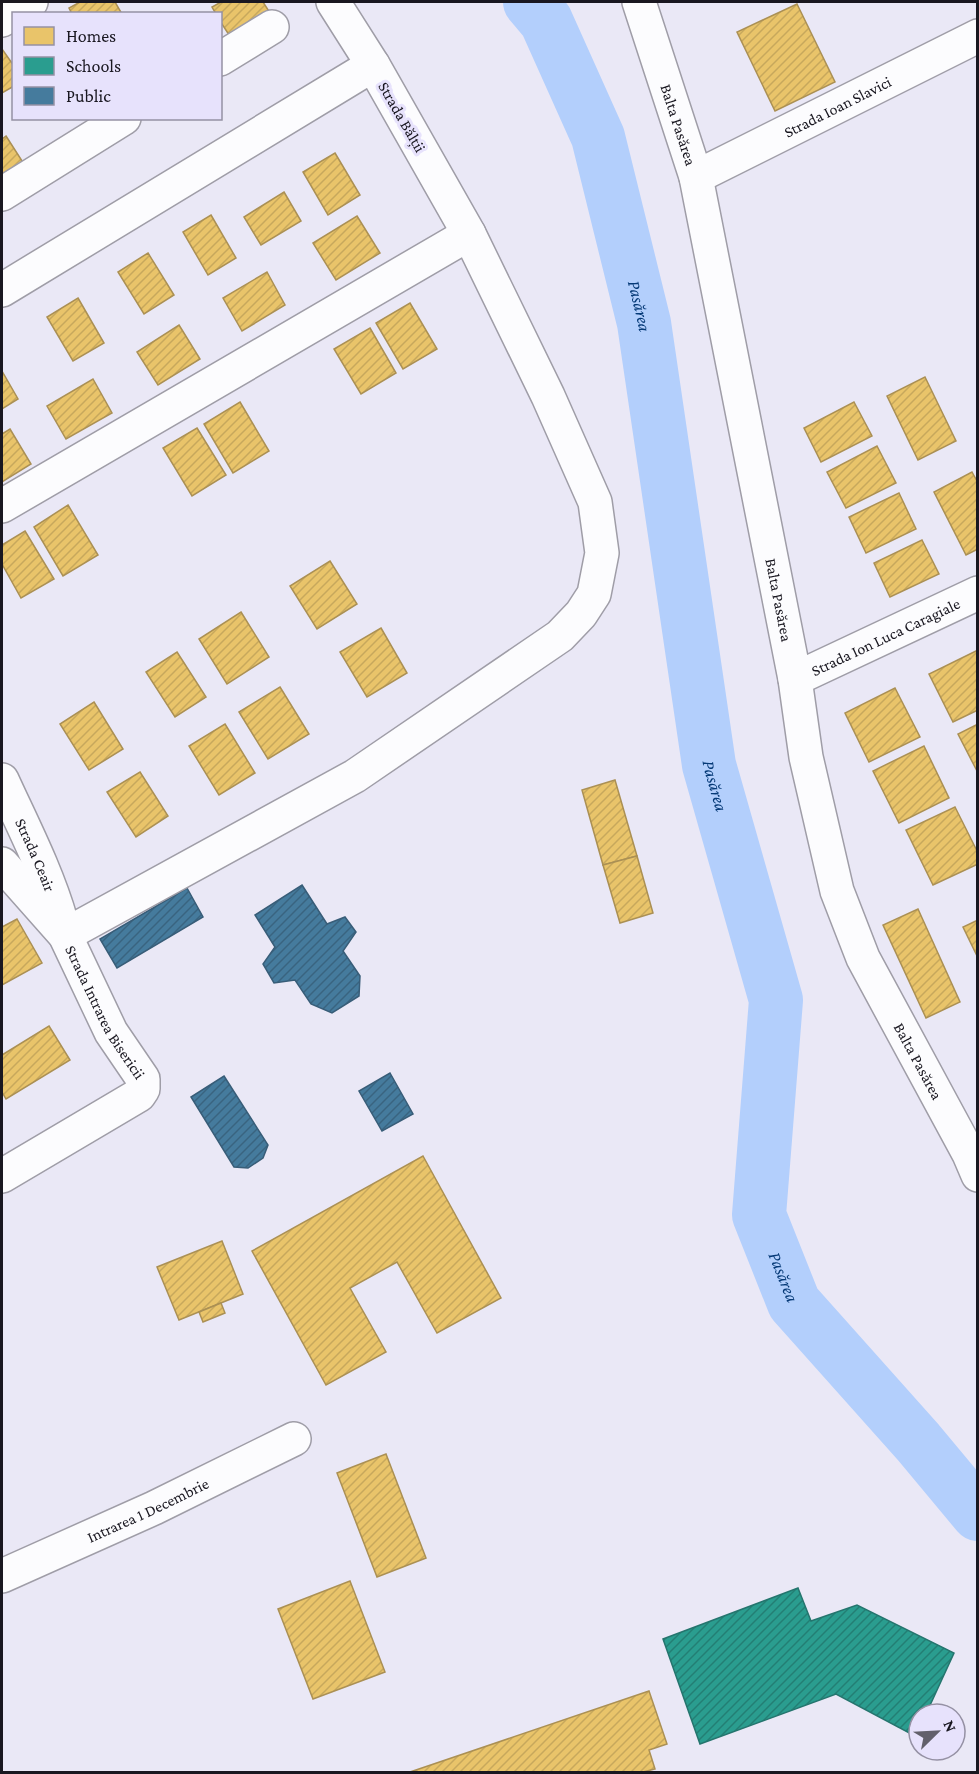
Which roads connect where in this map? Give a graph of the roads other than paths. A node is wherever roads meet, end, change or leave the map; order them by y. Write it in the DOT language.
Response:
graph roads {
  1 [pos="31,2"];
  2 [pos="333,2"];
  3 [pos="639,2"];
  4 [pos="15,12"];
  5 [pos="272,27"];
  6 [pos="978,36"];
  7 [pos="222,58"];
  8 [pos="373,65"];
  9 [pos="121,120"];
  10 [pos="696,177"];
  11 [pos="2,194"];
  12 [pos="469,234"];
  13 [pos="2,290"];
  14 [pos="2,506"];
  15 [pos="978,593"];
  16 [pos="795,679"];
  17 [pos="2,780"];
  18 [pos="2,864"];
  19 [pos="65,935"];
  20 [pos="975,1160"];
  21 [pos="2,1176"];
  22 [pos="294,1439"];
  23 [pos="2,1576"];
  1 -- 4 [label="street"];
  2 -- 8 [label="street, Strada Bălții"];
  3 -- 10 [label="street, Balta Pasărea"];
  5 -- 7 [label="street"];
  6 -- 10 [label="street, Strada Ioan Slavici"];
  8 -- 12 [label="street, Strada Bălții"];
  8 -- 13 [label="street"];
  9 -- 11 [label="street"];
  10 -- 16 [label="street, Balta Pasărea"];
  12 -- 14 [label="street"];
  12 -- 19 [label="street, Strada Bălții"];
  15 -- 16 [label="street, Strada Ion Luca Caragiale"];
  16 -- 20 [label="street, Balta Pasărea"];
  17 -- 19 [label="street, Strada Ceair"];
  18 -- 19 [label="street, Strada Intrarea Bisericii"];
  19 -- 21 [label="street, Strada Intrarea Bisericii"];
  22 -- 23 [label="street, Intrarea 1 Decembrie"];
}
